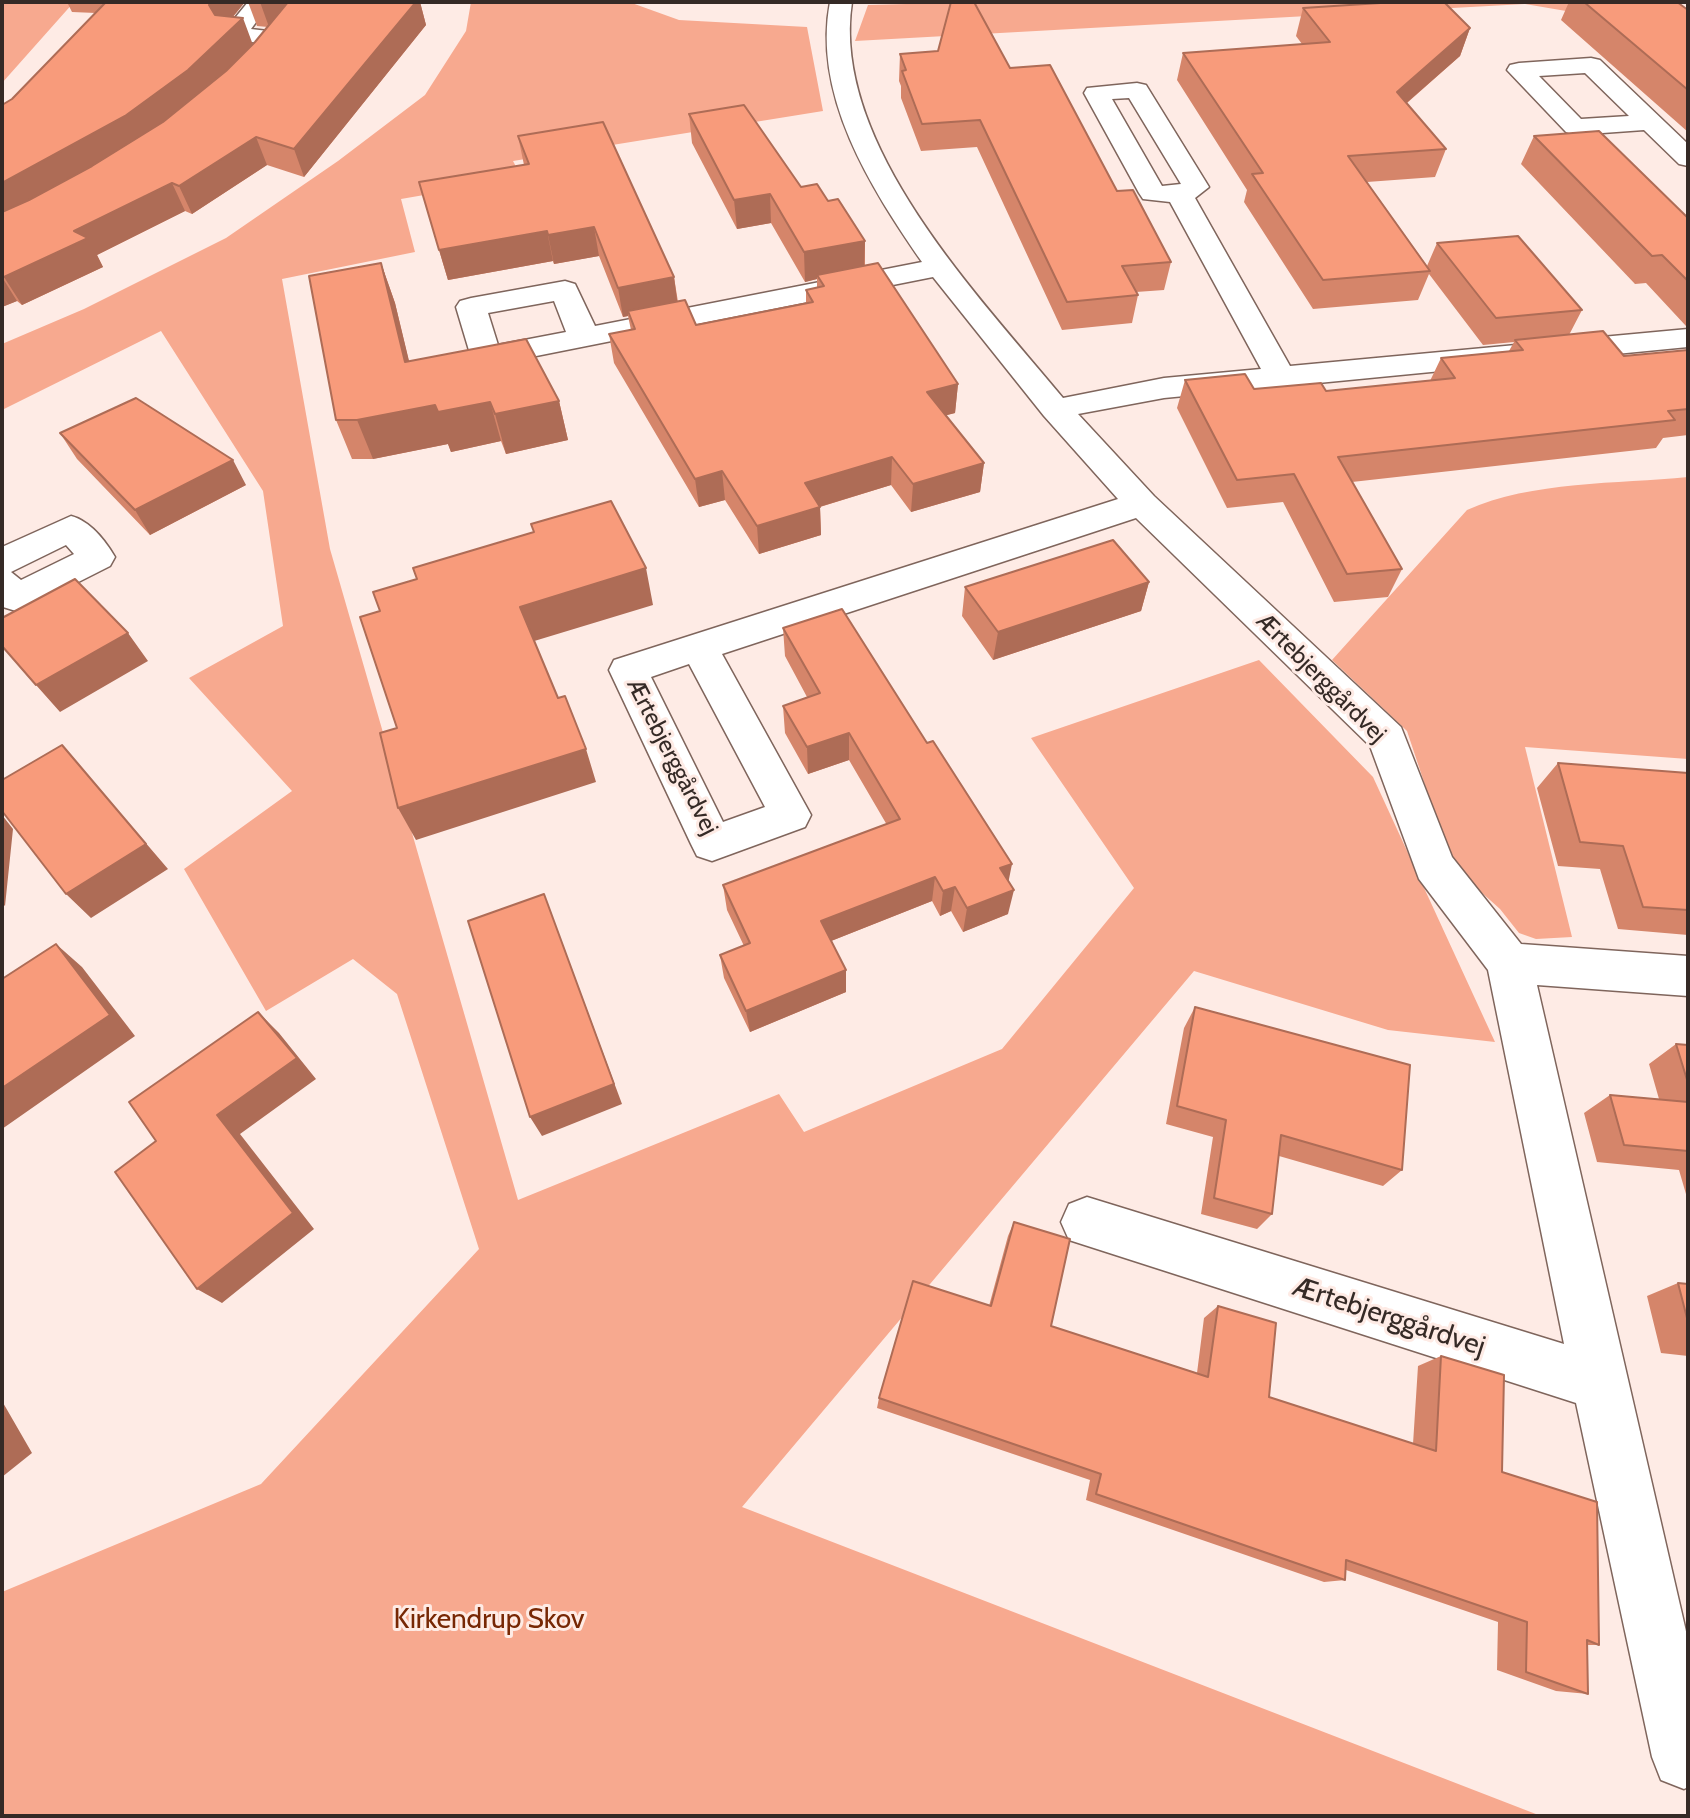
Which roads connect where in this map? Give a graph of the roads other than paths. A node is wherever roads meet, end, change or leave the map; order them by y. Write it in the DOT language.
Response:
graph roads {
  1 [pos="260,2"];
  2 [pos="841,2"];
  3 [pos="295,14"];
  4 [pos="277,38"];
  5 [pos="258,59"];
  6 [pos="1650,122"];
  7 [pos="1688,158"];
  8 [pos="1180,195"];
  9 [pos="940,267"];
  10 [pos="584,338"];
  11 [pos="1688,338"];
  12 [pos="1280,376"];
  13 [pos="1055,409"];
  14 [pos="1142,504"];
  15 [pos="2,562"];
  16 [pos="2,582"];
  17 [pos="699,647"];
  18 [pos="1509,963"];
  19 [pos="1688,976"];
  20 [pos="1087,1222"];
  21 [pos="1599,1383"];
  22 [pos="1684,1757"];
  1 -- 4 [label="street"];
  2 -- 9 [label="street, Ærtebjerggårdvej"];
  3 -- 4 [label="street"];
  4 -- 5 [label="street"];
  6 -- 7 [label="street"];
  8 -- 12 [label="street"];
  9 -- 10 [label="street"];
  9 -- 13 [label="street, Ærtebjerggårdvej"];
  11 -- 12 [label="street"];
  12 -- 13 [label="street"];
  13 -- 14 [label="street, Ærtebjerggårdvej"];
  14 -- 17 [label="street, Ærtebjerggårdvej"];
  14 -- 18 [label="street, Ærtebjerggårdvej"];
  15 -- 16 [label="street"];
  17 -- 17 [label="street, Ærtebjerggårdvej"];
  18 -- 19 [label="street"];
  18 -- 21 [label="street, Ærtebjerggårdvej"];
  20 -- 21 [label="street, Ærtebjerggårdvej"];
  21 -- 22 [label="street, Ærtebjerggårdvej"];
}
